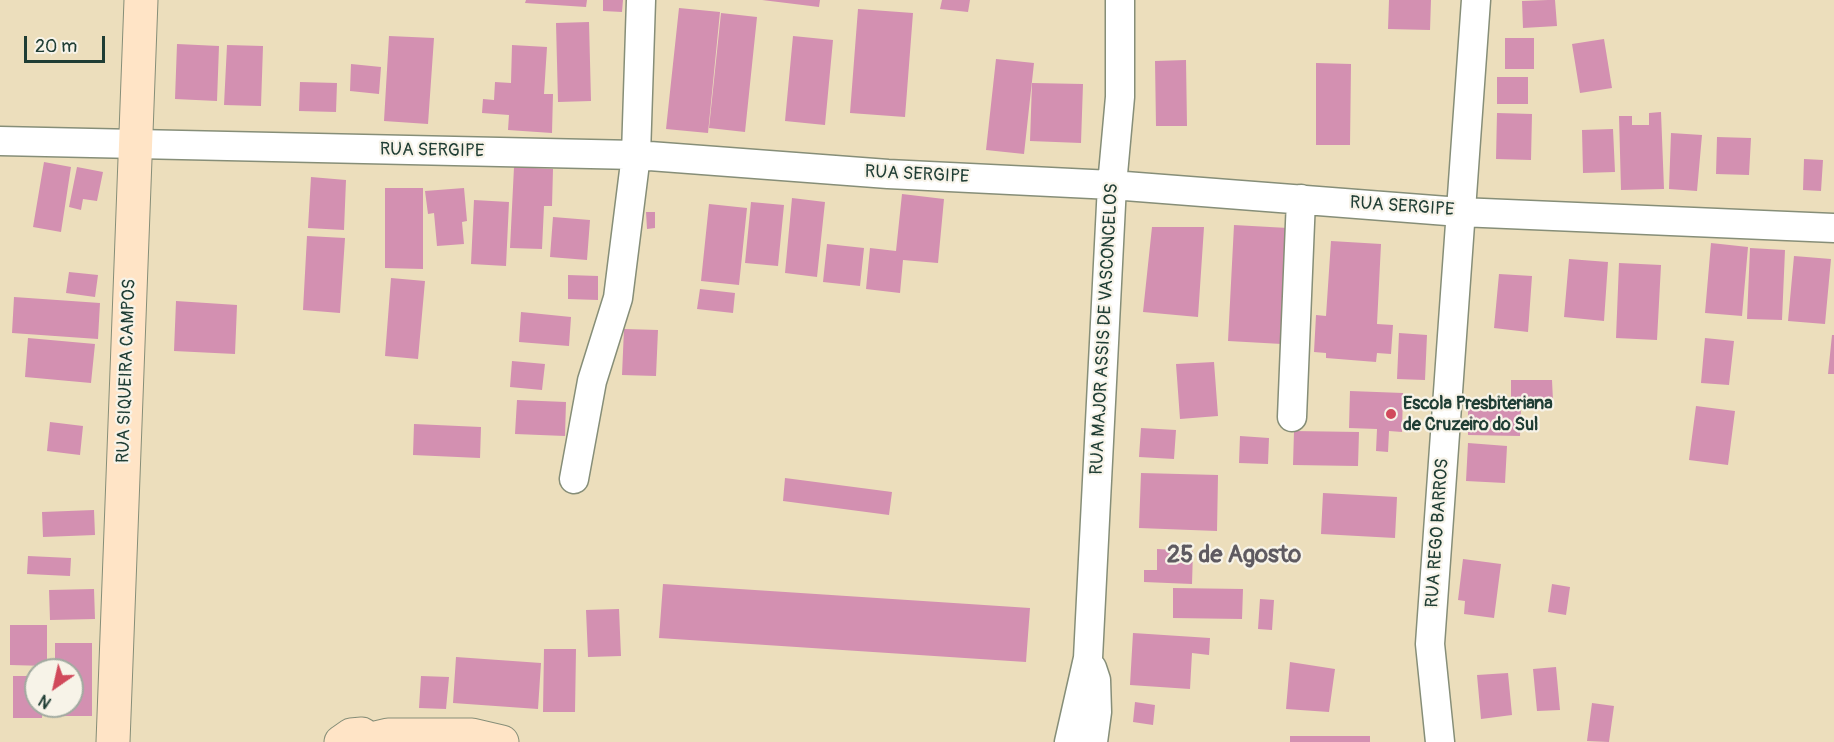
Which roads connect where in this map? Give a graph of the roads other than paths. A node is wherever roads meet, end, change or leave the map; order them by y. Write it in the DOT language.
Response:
graph roads {
  1 [pos="141,0"];
  2 [pos="641,0"];
  3 [pos="1120,0"];
  4 [pos="1476,0"];
  5 [pos="0,141"];
  6 [pos="135,145"];
  7 [pos="636,155"];
  8 [pos="1112,185"];
  9 [pos="1301,200"];
  10 [pos="1460,212"];
  11 [pos="1834,228"];
  12 [pos="1292,417"];
  13 [pos="574,479"];
  14 [pos="1088,658"];
  15 [pos="352,741"];
  16 [pos="113,742"];
  17 [pos="502,742"];
  18 [pos="1069,742"];
  19 [pos="1093,742"];
  20 [pos="1440,742"];
  1 -- 6 [label="street, RUA SIQUEIRA CAMPOS"];
  2 -- 7 [label="street"];
  3 -- 8 [label="street, RUA MAJOR ASSIS DE VASCONCELOS"];
  4 -- 10 [label="street, RUA REGO BARROS"];
  5 -- 6 [label="street, RUA SERGIPE"];
  6 -- 7 [label="street, RUA SERGIPE"];
  6 -- 16 [label="street, RUA SIQUEIRA CAMPOS"];
  7 -- 8 [label="street, RUA SERGIPE"];
  7 -- 13 [label="street"];
  8 -- 9 [label="street, RUA SERGIPE"];
  8 -- 14 [label="street, RUA MAJOR ASSIS DE VASCONCELOS"];
  9 -- 10 [label="street, RUA SERGIPE"];
  9 -- 12 [label="street"];
  10 -- 11 [label="street, RUA SERGIPE"];
  10 -- 20 [label="street, RUA REGO BARROS"];
  14 -- 18 [label="street, RUA MAJOR ASSIS DE VASCONCELOS"];
  14 -- 19 [label="street, RUA MAJOR ASSIS DE VASCONCELOS"];
  15 -- 17 [label="street"];
}
